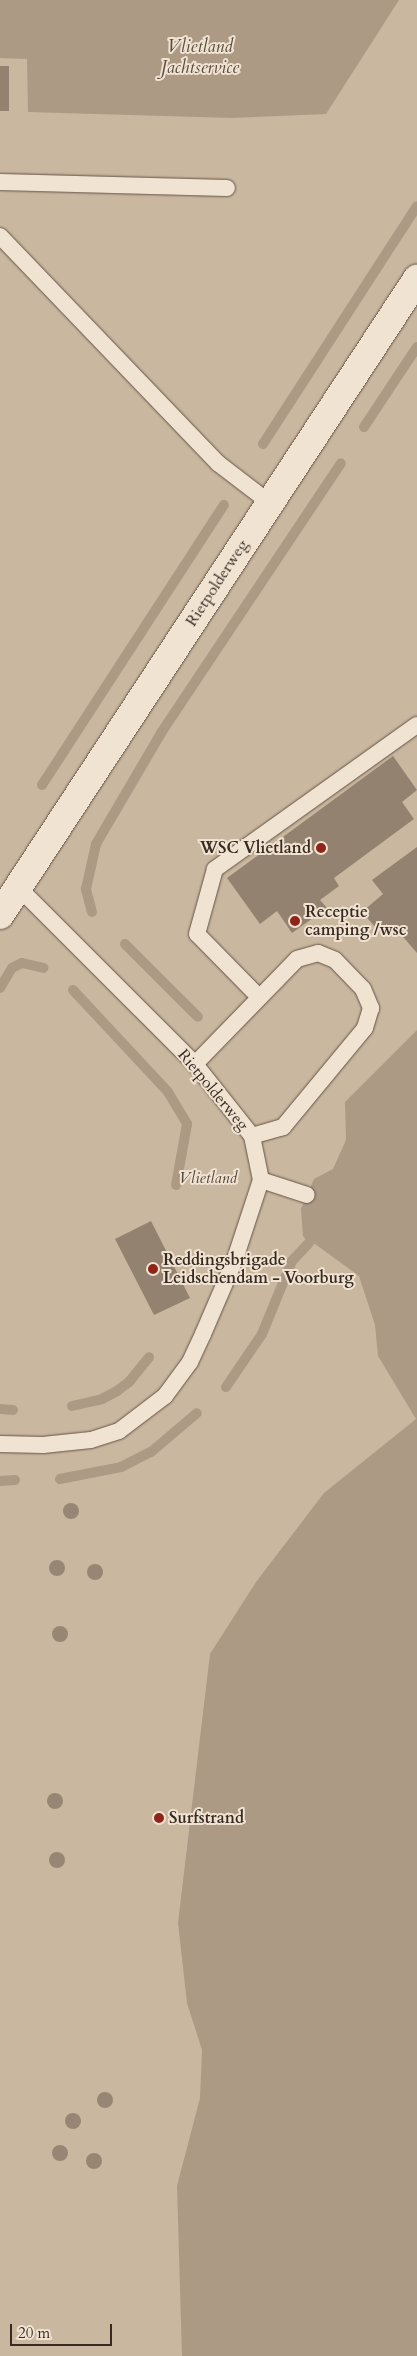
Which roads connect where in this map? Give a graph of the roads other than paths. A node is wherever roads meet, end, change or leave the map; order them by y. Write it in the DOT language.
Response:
graph roads {
  1 [pos="0,182"];
  2 [pos="227,188"];
  3 [pos="0,236"];
  4 [pos="417,279"];
  5 [pos="270,503"];
  6 [pos="417,725"];
  7 [pos="18,887"];
  8 [pos="0,915"];
  9 [pos="259,997"];
  10 [pos="195,1064"];
  11 [pos="252,1136"];
  12 [pos="261,1180"];
  13 [pos="307,1195"];
  14 [pos="0,1444"];
  1 -- 2 [label="lane"];
  3 -- 5 [label="lane"];
  4 -- 5 [label="street, Rietpolderweg"];
  5 -- 7 [label="street, Rietpolderweg"];
  6 -- 9 [label="lane"];
  7 -- 8 [label="street, Rietpolderweg"];
  7 -- 10 [label="lane, Rietpolderweg"];
  9 -- 10 [label="lane"];
  9 -- 11 [label="lane"];
  10 -- 11 [label="lane, Rietpolderweg"];
  11 -- 12 [label="lane, Rietpolderweg"];
  12 -- 13 [label="lane"];
  12 -- 14 [label="lane, Rietpolderweg"];
}
